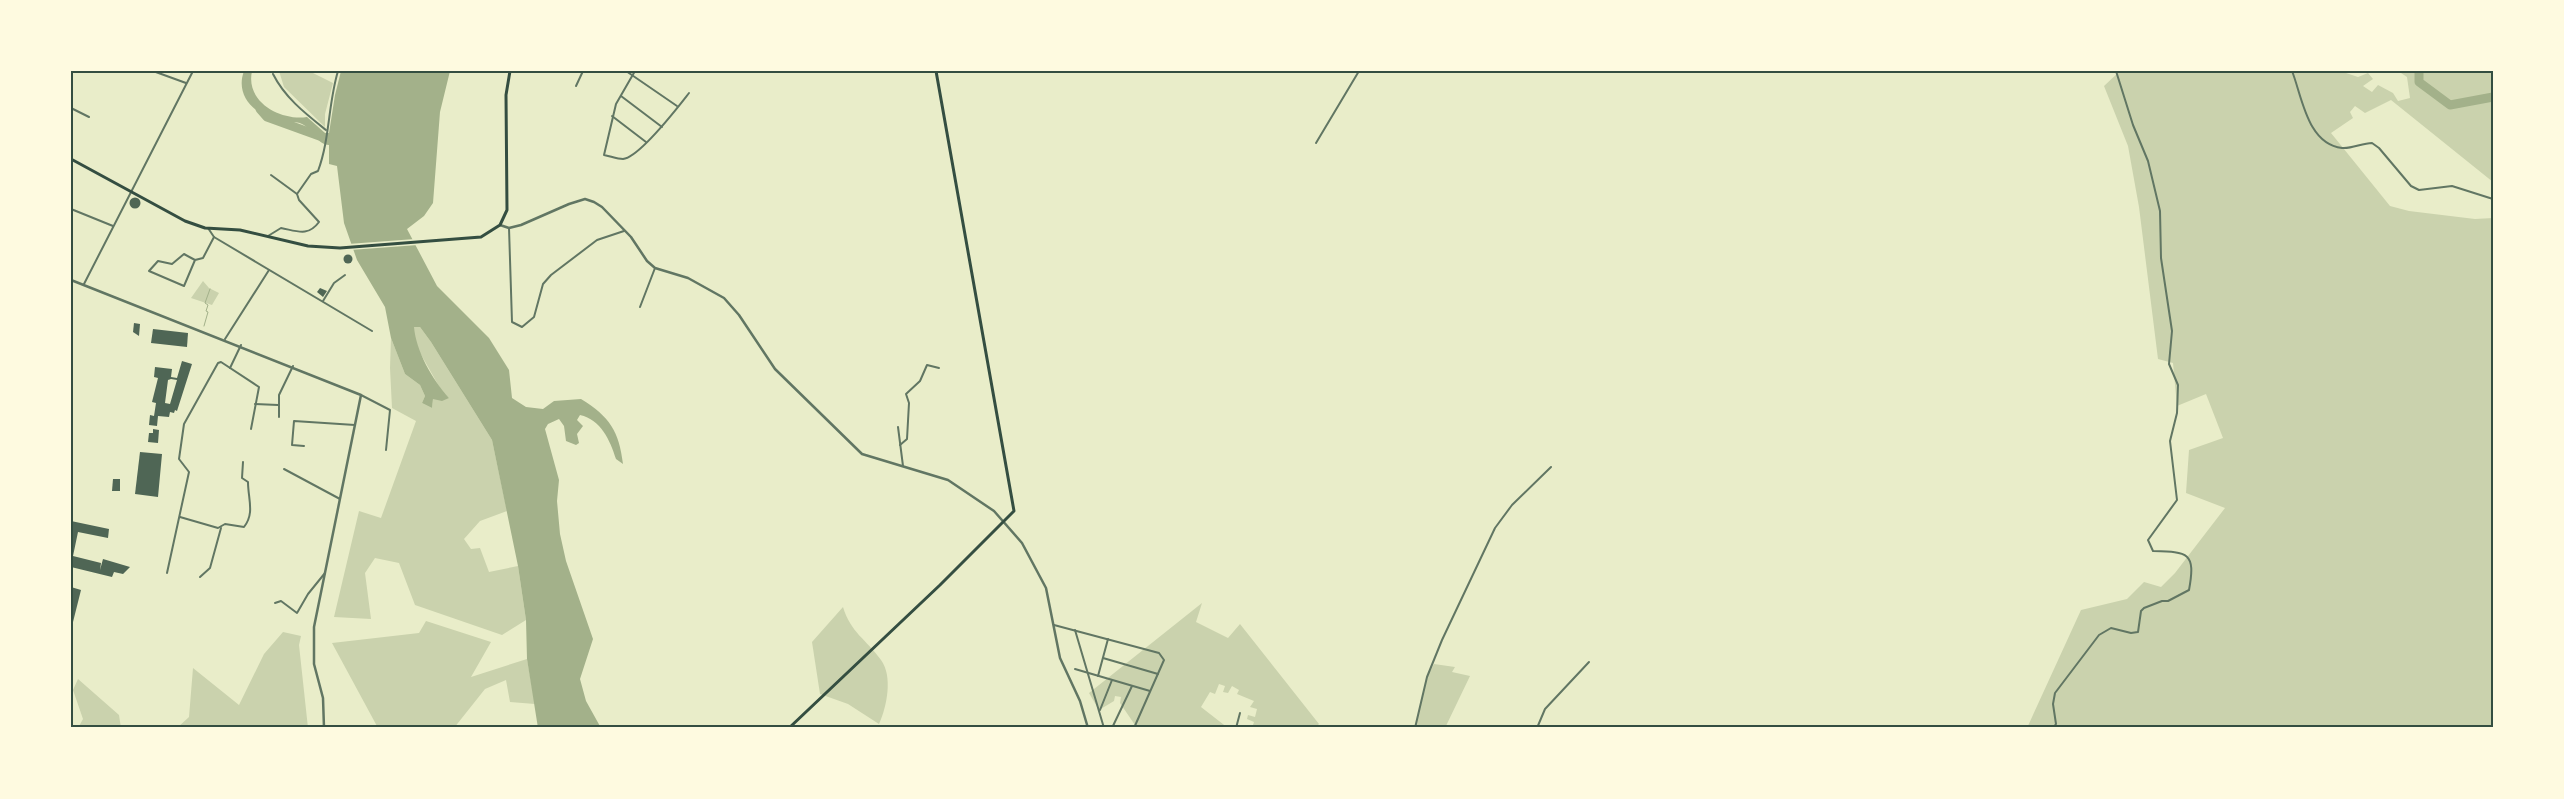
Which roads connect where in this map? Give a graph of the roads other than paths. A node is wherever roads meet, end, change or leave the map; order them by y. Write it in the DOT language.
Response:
graph roads {
  1 [pos="153,71"];
  2 [pos="194,71"];
  3 [pos="338,71"];
  4 [pos="510,71"];
  5 [pos="583,71"];
  6 [pos="626,71"];
  7 [pos="635,71"];
  8 [pos="936,71"];
  9 [pos="1359,71"];
  10 [pos="2116,71"];
  11 [pos="2292,71"];
  12 [pos="273,74"];
  13 [pos="634,74"];
  14 [pos="186,83"];
  15 [pos="576,86"];
  16 [pos="689,93"];
  17 [pos="621,96"];
  18 [pos="678,107"];
  19 [pos="71,108"];
  20 [pos="612,116"];
  21 [pos="89,117"];
  22 [pos="662,127"];
  23 [pos="327,131"];
  24 [pos="647,142"];
  25 [pos="1316,143"];
  26 [pos="71,159"];
  27 [pos="271,175"];
  28 [pos="130,191"];
  29 [pos="297,194"];
  30 [pos="2493,199"];
  31 [pos="71,208"];
  32 [pos="500,225"];
  33 [pos="113,226"];
  34 [pos="207,228"];
  35 [pos="509,228"];
  36 [pos="625,231"];
  37 [pos="268,236"];
  38 [pos="214,237"];
  39 [pos="195,260"];
  40 [pos="655,268"];
  41 [pos="269,270"];
  42 [pos="345,274"];
  43 [pos="71,280"];
  44 [pos="84,284"];
  45 [pos="323,301"];
  46 [pos="640,307"];
  47 [pos="372,331"];
  48 [pos="224,339"];
  49 [pos="242,345"];
  50 [pos="293,366"];
  51 [pos="230,368"];
  52 [pos="939,368"];
  53 [pos="361,395"];
  54 [pos="255,404"];
  55 [pos="278,405"];
  56 [pos="279,417"];
  57 [pos="355,424"];
  58 [pos="898,427"];
  59 [pos="251,429"];
  60 [pos="900,445"];
  61 [pos="304,446"];
  62 [pos="386,450"];
  63 [pos="243,462"];
  64 [pos="903,466"];
  65 [pos="1551,467"];
  66 [pos="284,469"];
  67 [pos="340,499"];
  68 [pos="180,517"];
  69 [pos="1005,522"];
  70 [pos="221,528"];
  71 [pos="326,572"];
  72 [pos="167,573"];
  73 [pos="200,576"];
  74 [pos="275,603"];
  75 [pos="1054,625"];
  76 [pos="1075,630"];
  77 [pos="1108,640"];
  78 [pos="1103,658"];
  79 [pos="1589,662"];
  80 [pos="1075,669"];
  81 [pos="1088,673"];
  82 [pos="1158,674"];
  83 [pos="1098,676"];
  84 [pos="1112,680"];
  85 [pos="1132,686"];
  86 [pos="1150,691"];
  87 [pos="1099,711"];
  88 [pos="1240,714"];
  89 [pos="324,728"];
  90 [pos="789,728"];
  91 [pos="1088,728"];
  92 [pos="1104,728"];
  93 [pos="1112,728"];
  94 [pos="1134,728"];
  95 [pos="1236,728"];
  96 [pos="1415,728"];
  97 [pos="1537,728"];
  98 [pos="2053,728"];
  1 -- 14 [label="street"];
  2 -- 14 [label="street"];
  3 -- 23 [label="street"];
  4 -- 32 [label="main road"];
  5 -- 15 [label="street"];
  6 -- 13 [label="street"];
  7 -- 13 [label="street"];
  8 -- 69 [label="main road"];
  9 -- 25 [label="street"];
  10 -- 98 [label="street"];
  11 -- 30 [label="street"];
  12 -- 23 [label="street"];
  13 -- 17 [label="street"];
  13 -- 18 [label="street"];
  14 -- 28 [label="street"];
  16 -- 18 [label="street"];
  17 -- 20 [label="street"];
  17 -- 22 [label="street"];
  18 -- 22 [label="street"];
  19 -- 21 [label="street"];
  20 -- 24 [label="street"];
  20 -- 24 [label="street"];
  22 -- 24 [label="street"];
  23 -- 29 [label="street"];
  26 -- 28 [label="main road"];
  27 -- 29 [label="street"];
  28 -- 33 [label="street"];
  28 -- 34 [label="main road"];
  29 -- 37 [label="street"];
  31 -- 33 [label="street"];
  32 -- 35 [label="street"];
  32 -- 37 [label="main road"];
  33 -- 44 [label="street"];
  34 -- 37 [label="main road"];
  34 -- 38 [label="street"];
  35 -- 36 [label="street"];
  35 -- 36 [label="street"];
  36 -- 40 [label="street"];
  38 -- 39 [label="street"];
  38 -- 41 [label="street"];
  39 -- 39 [label="street"];
  40 -- 46 [label="street"];
  40 -- 64 [label="street"];
  41 -- 45 [label="street"];
  41 -- 48 [label="street"];
  42 -- 45 [label="street"];
  43 -- 44 [label="street"];
  44 -- 48 [label="street"];
  45 -- 47 [label="street"];
  48 -- 49 [label="street"];
  49 -- 50 [label="street"];
  49 -- 51 [label="street"];
  50 -- 53 [label="street"];
  50 -- 55 [label="street"];
  51 -- 54 [label="street"];
  51 -- 68 [label="street"];
  52 -- 60 [label="street"];
  53 -- 57 [label="street"];
  53 -- 62 [label="street"];
  54 -- 55 [label="street"];
  54 -- 59 [label="street"];
  55 -- 56 [label="street"];
  57 -- 61 [label="street"];
  57 -- 67 [label="street"];
  58 -- 60 [label="street"];
  60 -- 64 [label="street"];
  63 -- 70 [label="street"];
  64 -- 69 [label="street"];
  65 -- 96 [label="street"];
  66 -- 67 [label="street"];
  67 -- 71 [label="street"];
  68 -- 70 [label="street"];
  68 -- 72 [label="street"];
  69 -- 75 [label="street"];
  69 -- 90 [label="main road"];
  70 -- 73 [label="street"];
  71 -- 74 [label="street"];
  71 -- 89 [label="street"];
  75 -- 76 [label="street"];
  75 -- 91 [label="street"];
  76 -- 77 [label="street"];
  76 -- 81 [label="street"];
  77 -- 78 [label="street"];
  77 -- 82 [label="street"];
  78 -- 82 [label="street"];
  78 -- 83 [label="street"];
  79 -- 97 [label="street"];
  80 -- 81 [label="street"];
  81 -- 83 [label="street"];
  81 -- 87 [label="street"];
  82 -- 86 [label="street"];
  83 -- 84 [label="street"];
  84 -- 85 [label="street"];
  84 -- 87 [label="street"];
  85 -- 86 [label="street"];
  85 -- 93 [label="street"];
  86 -- 94 [label="street"];
  87 -- 92 [label="street"];
  88 -- 95 [label="street"];
}
